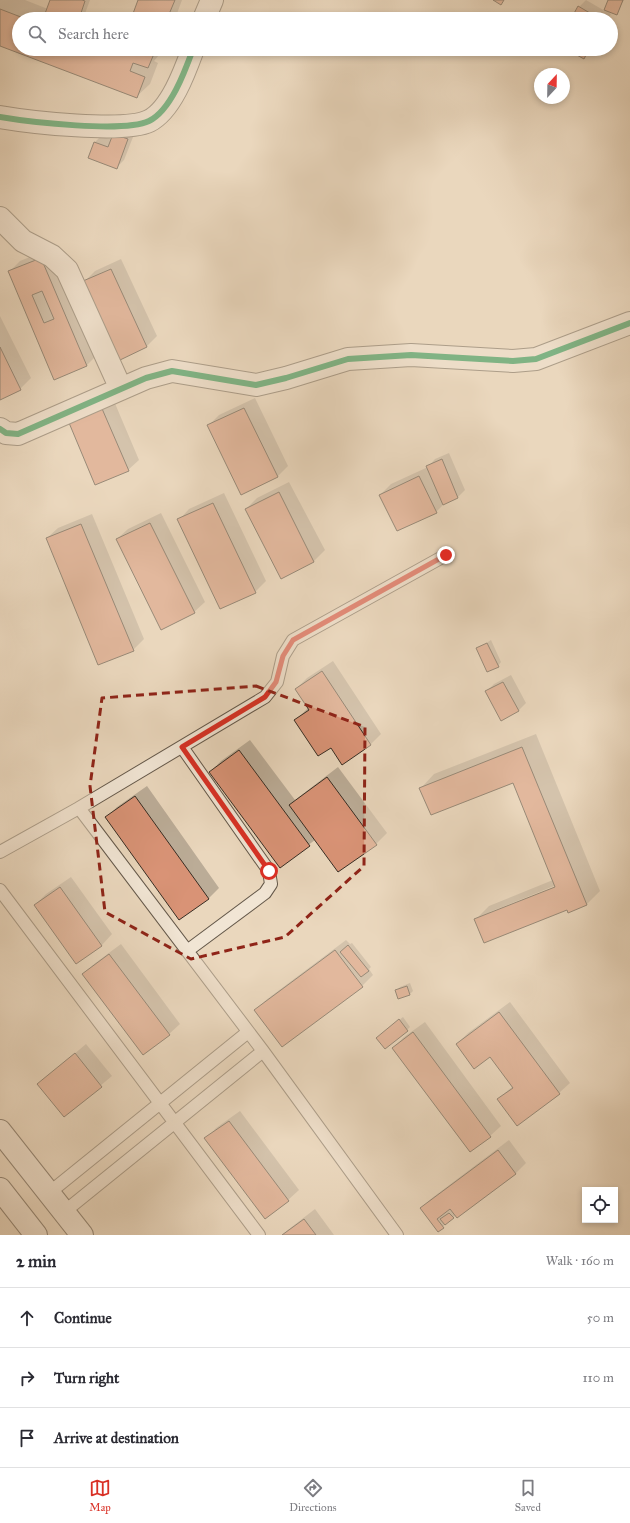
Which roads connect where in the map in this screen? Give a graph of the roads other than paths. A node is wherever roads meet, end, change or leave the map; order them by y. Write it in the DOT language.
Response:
graph roads {
  1 [pos="212,0"];
  2 [pos="207,12"];
  3 [pos="190,56"];
  4 [pos="0,116"];
  5 [pos="0,218"];
  6 [pos="630,323"];
  7 [pos="121,389"];
  8 [pos="0,429"];
  9 [pos="446,555"];
  10 [pos="182,747"];
  11 [pos="79,808"];
  12 [pos="0,852"];
  13 [pos="0,890"];
  14 [pos="187,951"];
  15 [pos="248,1032"];
  16 [pos="263,1051"];
  17 [pos="160,1104"];
  18 [pos="176,1122"];
  19 [pos="0,1131"];
  20 [pos="0,1189"];
  21 [pos="49,1193"];
  22 [pos="64,1212"];
  23 [pos="36,1235"];
  24 [pos="82,1235"];
  25 [pos="259,1235"];
  26 [pos="397,1235"];
  1 -- 2 [label="street"];
  3 -- 4 [label="street"];
  5 -- 7 [label="street"];
  6 -- 7 [label="street"];
  7 -- 8 [label="street"];
  9 -- 10 [label="lane"];
  10 -- 11 [label="lane"];
  10 -- 14 [label="lane"];
  11 -- 12 [label="lane"];
  11 -- 14 [label="lane"];
  13 -- 17 [label="lane"];
  14 -- 15 [label="lane"];
  15 -- 16 [label="lane"];
  15 -- 17 [label="lane"];
  16 -- 18 [label="lane"];
  16 -- 26 [label="lane"];
  17 -- 18 [label="lane"];
  17 -- 21 [label="lane"];
  18 -- 22 [label="lane"];
  18 -- 25 [label="lane"];
  19 -- 21 [label="street"];
  20 -- 23 [label="street"];
  21 -- 22 [label="street"];
  22 -- 24 [label="street"];
}
